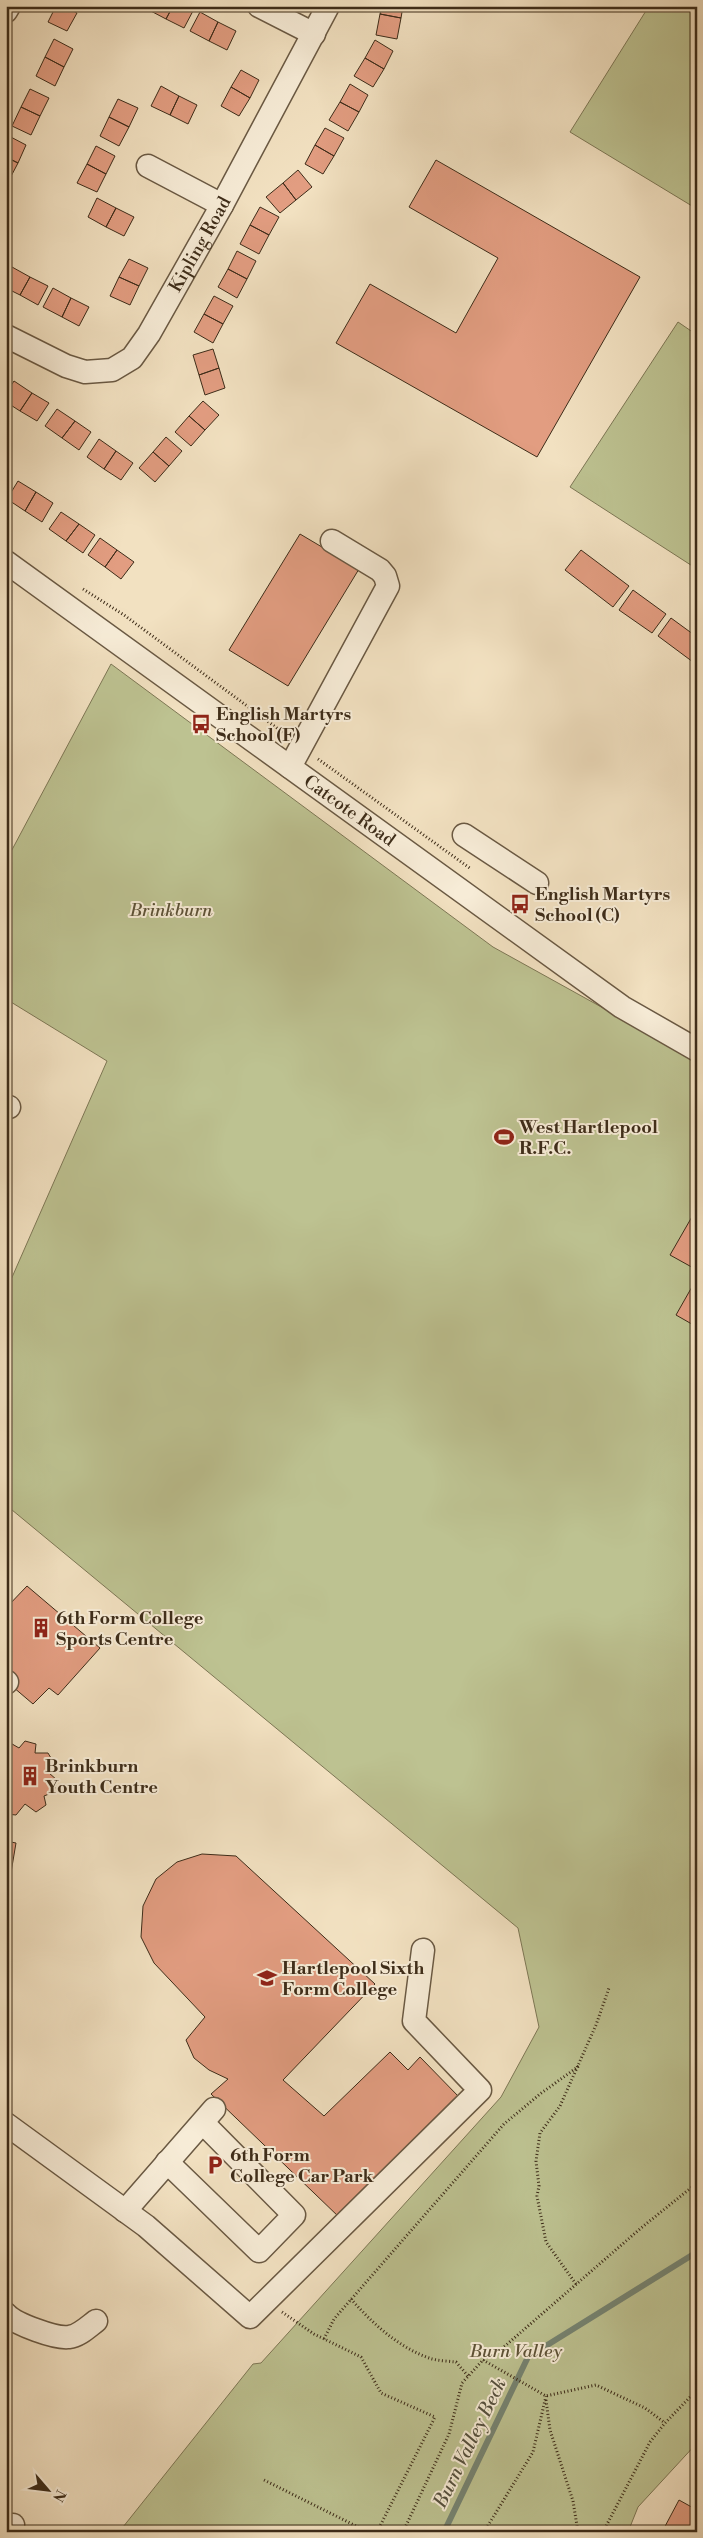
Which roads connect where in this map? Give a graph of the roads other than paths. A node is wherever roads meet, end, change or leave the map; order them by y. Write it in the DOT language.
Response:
graph roads {
  1 [pos="9,6"];
  2 [pos="258,6"];
  3 [pos="328,6"];
  4 [pos="6,11"];
  5 [pos="314,34"];
  6 [pos="148,166"];
  7 [pos="222,205"];
  8 [pos="6,336"];
  9 [pos="332,541"];
  10 [pos="7,565"];
  11 [pos="290,767"];
  12 [pos="464,835"];
  13 [pos="537,883"];
  14 [pos="697,1050"];
  15 [pos="423,1950"];
  16 [pos="6,2124"];
  17 [pos="168,2162"];
  18 [pos="124,2211"];
  19 [pos="6,2314"];
  20 [pos="96,2321"];
  1 -- 4 [label="street"];
  2 -- 5 [label="street"];
  3 -- 5 [label="street, Kipling Road"];
  5 -- 7 [label="street, Kipling Road"];
  6 -- 7 [label="street"];
  7 -- 8 [label="street, Kipling Road"];
  9 -- 11 [label="street"];
  10 -- 11 [label="street, Catcote Road"];
  11 -- 14 [label="street, Catcote Road"];
  12 -- 13 [label="street"];
  15 -- 18 [label="street"];
  16 -- 18 [label="street"];
  17 -- 17 [label="street"];
  17 -- 18 [label="street"];
  19 -- 20 [label="street"];
}
